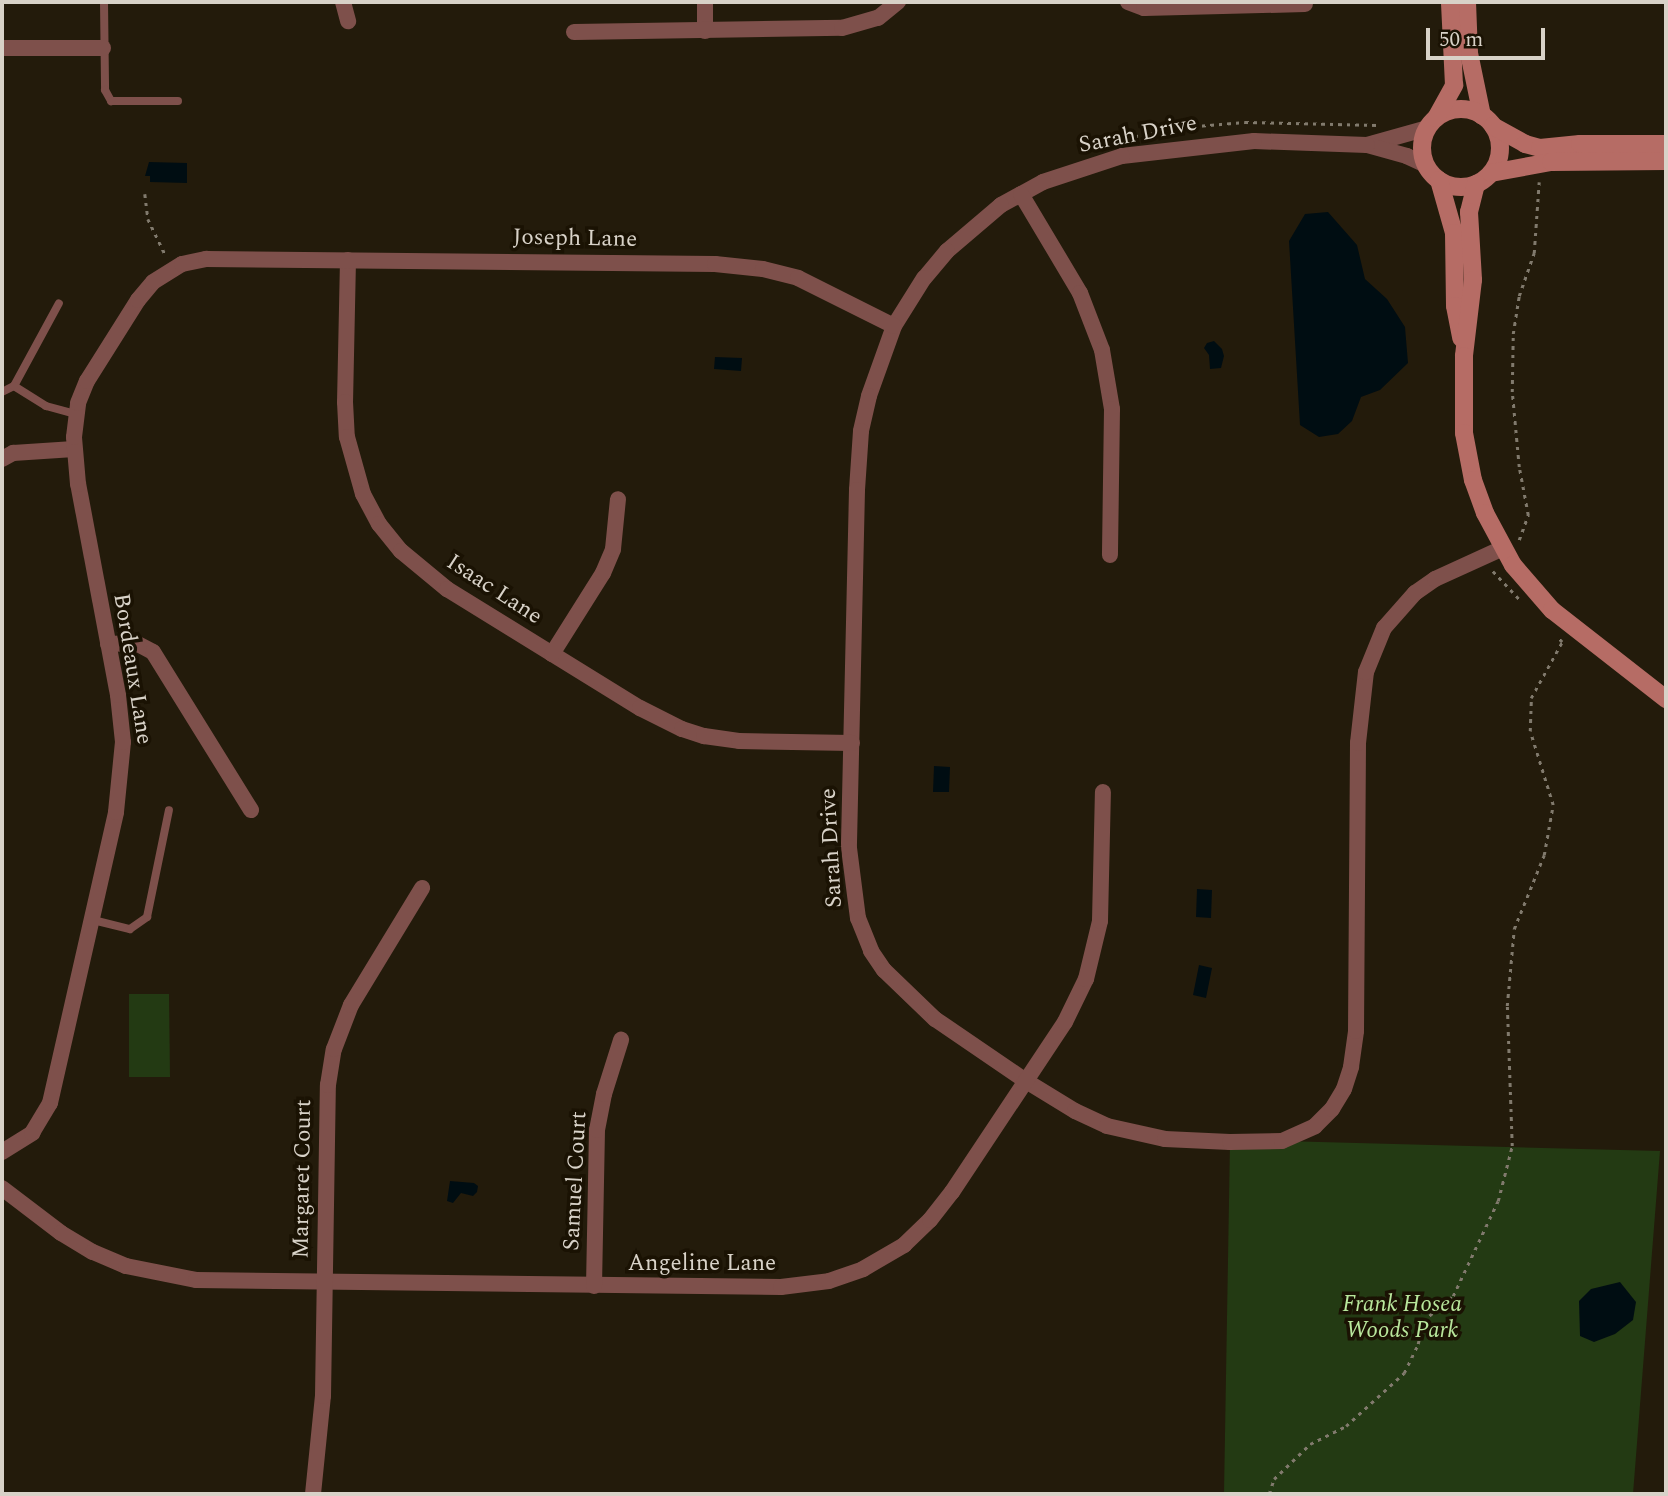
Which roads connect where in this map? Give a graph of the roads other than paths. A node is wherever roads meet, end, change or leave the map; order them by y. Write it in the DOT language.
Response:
graph roads {
  1 [pos="104,2"];
  2 [pos="343,2"];
  3 [pos="705,2"];
  4 [pos="898,2"];
  5 [pos="1128,2"];
  6 [pos="1450,2"];
  7 [pos="1467,2"];
  8 [pos="1305,4"];
  9 [pos="348,21"];
  10 [pos="705,31"];
  11 [pos="574,32"];
  12 [pos="2,47"];
  13 [pos="103,48"];
  14 [pos="178,100"];
  15 [pos="1488,121"];
  16 [pos="1432,123"];
  17 [pos="1367,145"];
  18 [pos="1666,145"];
  19 [pos="1666,161"];
  20 [pos="1426,165"];
  21 [pos="1491,173"];
  22 [pos="1439,180"];
  23 [pos="1476,184"];
  24 [pos="1021,194"];
  25 [pos="243,258"];
  26 [pos="348,260"];
  27 [pos="59,303"];
  28 [pos="894,327"];
  29 [pos="1464,356"];
  30 [pos="13,386"];
  31 [pos="2,392"];
  32 [pos="76,414"];
  33 [pos="74,449"];
  34 [pos="2,459"];
  35 [pos="618,499"];
  36 [pos="1503,548"];
  37 [pos="1110,555"];
  38 [pos="108,644"];
  39 [pos="552,654"];
  40 [pos="1666,699"];
  41 [pos="852,743"];
  42 [pos="1102,792"];
  43 [pos="169,810"];
  44 [pos="251,810"];
  45 [pos="422,888"];
  46 [pos="93,919"];
  47 [pos="621,1040"];
  48 [pos="1026,1081"];
  49 [pos="2,1152"];
  50 [pos="2,1188"];
  51 [pos="324,1283"];
  52 [pos="594,1286"];
  53 [pos="313,1494"];
  1 -- 13 [label="lane"];
  2 -- 9 [label="street"];
  3 -- 10 [label="street"];
  4 -- 10 [label="street"];
  5 -- 8 [label="street"];
  6 -- 16 [label="main road"];
  7 -- 15 [label="main road"];
  10 -- 11 [label="street"];
  12 -- 13 [label="street"];
  13 -- 14 [label="lane"];
  15 -- 16 [label="main road"];
  15 -- 18 [label="main road"];
  15 -- 21 [label="main road"];
  16 -- 17 [label="street, Sarah Drive"];
  16 -- 20 [label="main road"];
  17 -- 20 [label="street, Sarah Drive"];
  17 -- 24 [label="street, Sarah Drive"];
  19 -- 21 [label="main road"];
  20 -- 22 [label="main road"];
  21 -- 23 [label="main road"];
  22 -- 23 [label="main road"];
  22 -- 29 [label="main road"];
  23 -- 29 [label="main road"];
  24 -- 28 [label="street, Sarah Drive"];
  24 -- 37 [label="street"];
  25 -- 26 [label="street, Joseph Lane"];
  25 -- 32 [label="street, Bordeaux Lane"];
  26 -- 28 [label="street, Joseph Lane"];
  26 -- 39 [label="street, Isaac Lane"];
  27 -- 30 [label="lane"];
  28 -- 41 [label="street, Sarah Drive"];
  29 -- 36 [label="main road"];
  30 -- 31 [label="lane"];
  30 -- 32 [label="lane"];
  32 -- 33 [label="street, Bordeaux Lane"];
  33 -- 34 [label="street"];
  33 -- 38 [label="street, Bordeaux Lane"];
  35 -- 39 [label="street"];
  36 -- 40 [label="main road"];
  36 -- 48 [label="street, Sarah Drive"];
  38 -- 44 [label="street"];
  38 -- 46 [label="street, Bordeaux Lane"];
  39 -- 41 [label="street, Isaac Lane"];
  41 -- 48 [label="street, Sarah Drive"];
  42 -- 48 [label="street, Angeline Lane"];
  43 -- 46 [label="lane"];
  45 -- 51 [label="street, Margaret Court"];
  46 -- 49 [label="street, Bordeaux Lane"];
  47 -- 52 [label="street, Samuel Court"];
  48 -- 52 [label="street, Angeline Lane"];
  50 -- 51 [label="street, Angeline Lane"];
  51 -- 52 [label="street, Angeline Lane"];
  51 -- 53 [label="street, Margaret Court"];
}
